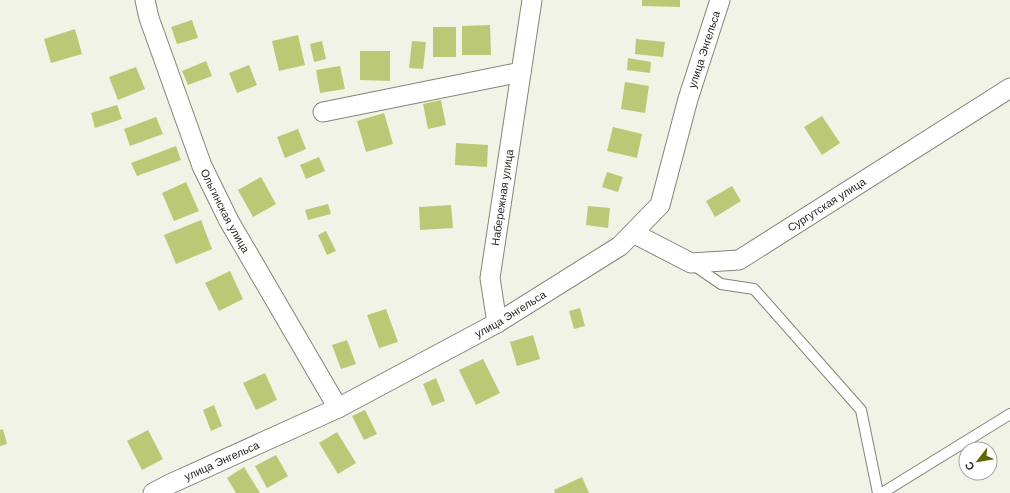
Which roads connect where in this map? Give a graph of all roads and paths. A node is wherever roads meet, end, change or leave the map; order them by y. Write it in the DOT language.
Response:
graph roads {
  1 [pos="144,0"];
  2 [pos="532,0"];
  3 [pos="720,0"];
  4 [pos="521,72"];
  5 [pos="1010,88"];
  6 [pos="323,112"];
  7 [pos="633,233"];
  8 [pos="691,263"];
  9 [pos="497,323"];
  10 [pos="338,408"];
  11 [pos="1010,414"];
  12 [pos="153,493"];
  13 [pos="878,493"];
  14 [pos="882,493"];
  1 -- 10 [label="street, Ольгинская улица"];
  2 -- 4 [label="street, Набережная улица"];
  3 -- 7 [label="street, улица Энгельса"];
  4 -- 6 [label="street"];
  4 -- 9 [label="street, Набережная улица"];
  5 -- 8 [label="street, Сургутская улица"];
  7 -- 8 [label="street"];
  7 -- 9 [label="street, улица Энгельса"];
  8 -- 13 [label="lane"];
  9 -- 10 [label="street, улица Энгельса"];
  10 -- 12 [label="street, улица Энгельса"];
  11 -- 14 [label="lane"];
}
